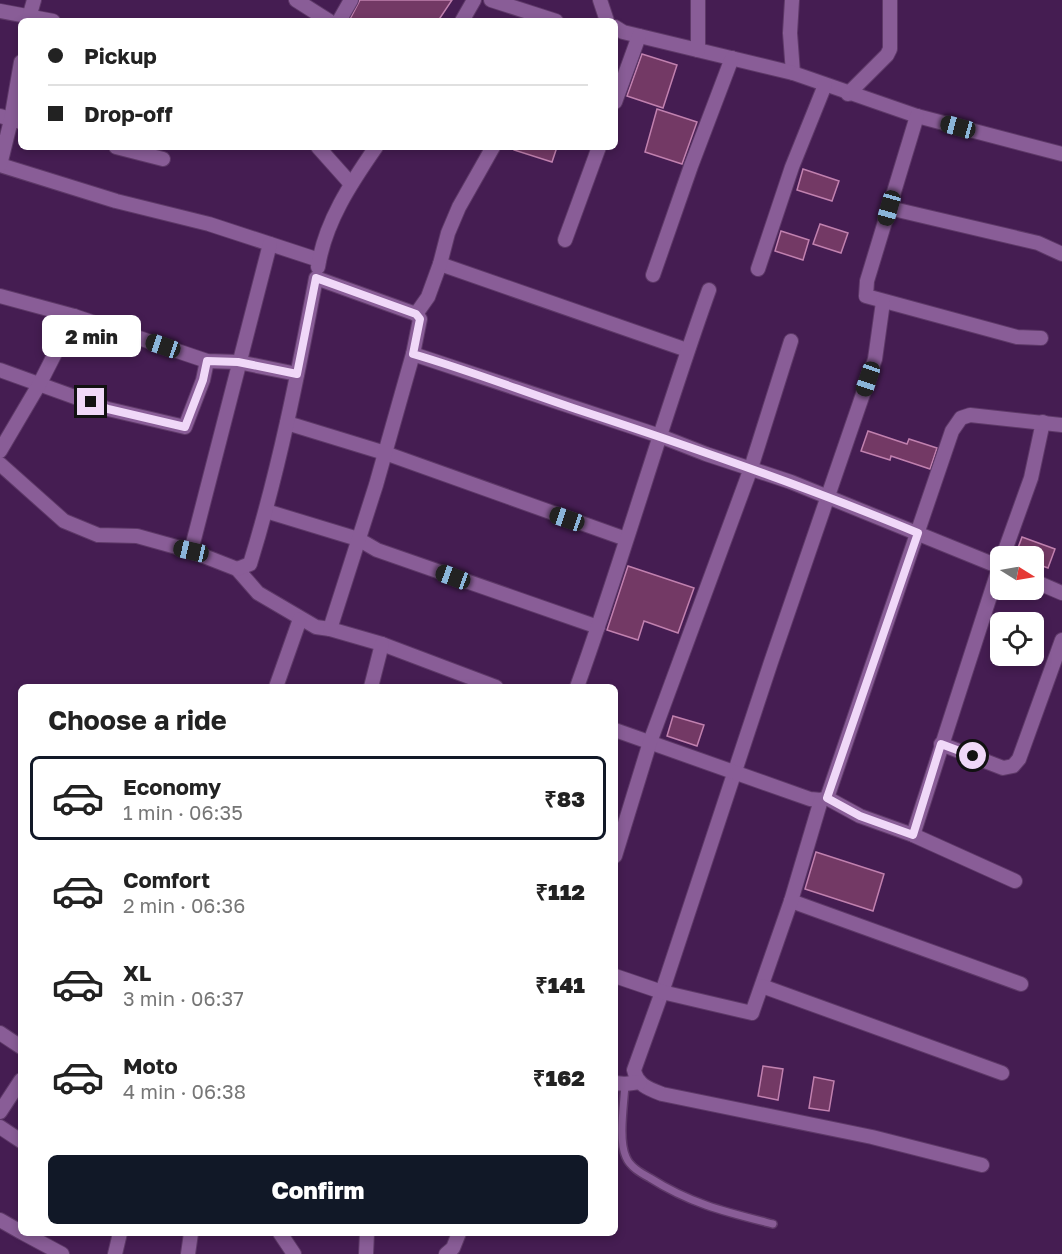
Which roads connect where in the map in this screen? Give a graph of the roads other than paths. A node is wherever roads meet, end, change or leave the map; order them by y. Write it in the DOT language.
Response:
graph roads {
  1 [pos="34,0"];
  2 [pos="296,0"];
  3 [pos="351,0"];
  4 [pos="474,0"];
  5 [pos="491,0"];
  6 [pos="600,0"];
  7 [pos="698,0"];
  8 [pos="792,0"];
  9 [pos="890,0"];
  10 [pos="0,11"];
  11 [pos="24,18"];
  12 [pos="28,18"];
  13 [pos="324,18"];
  14 [pos="341,18"];
  15 [pos="464,18"];
  16 [pos="547,18"];
  17 [pos="606,18"];
  18 [pos="618,29"];
  19 [pos="639,36"];
  20 [pos="698,50"];
  21 [pos="732,58"];
  22 [pos="793,74"];
  23 [pos="18,79"];
  24 [pos="825,85"];
  25 [pos="618,94"];
  26 [pos="848,94"];
  27 [pos="917,116"];
  28 [pos="11,119"];
  29 [pos="128,150"];
  30 [pos="321,150"];
  31 [pos="374,150"];
  32 [pos="491,150"];
  33 [pos="598,150"];
  34 [pos="1062,154"];
  35 [pos="163,159"];
  36 [pos="0,165"];
  37 [pos="351,183"];
  38 [pos="889,208"];
  39 [pos="565,240"];
  40 [pos="270,244"];
  41 [pos="1062,254"];
  42 [pos="319,260"];
  43 [pos="440,264"];
  44 [pos="758,269"];
  45 [pos="653,274"];
  46 [pos="316,278"];
  47 [pos="709,290"];
  48 [pos="0,296"];
  49 [pos="883,302"];
  50 [pos="416,314"];
  51 [pos="75,316"];
  52 [pos="1041,338"];
  53 [pos="791,341"];
  54 [pos="687,350"];
  55 [pos="413,354"];
  56 [pos="207,361"];
  57 [pos="238,362"];
  58 [pos="0,370"];
  59 [pos="297,374"];
  60 [pos="40,383"];
  61 [pos="1043,422"];
  62 [pos="288,423"];
  63 [pos="1062,425"];
  64 [pos="660,436"];
  65 [pos="0,451"];
  66 [pos="385,453"];
  67 [pos="0,465"];
  68 [pos="751,468"];
  69 [pos="828,495"];
  70 [pos="266,511"];
  71 [pos="918,533"];
  72 [pos="358,539"];
  73 [pos="626,539"];
  74 [pos="1007,546"];
  75 [pos="191,551"];
  76 [pos="990,562"];
  77 [pos="237,569"];
  78 [pos="1044,585"];
  79 [pos="1062,593"];
  80 [pos="990,596"];
  81 [pos="300,619"];
  82 [pos="598,627"];
  83 [pos="330,629"];
  84 [pos="1062,640"];
  85 [pos="382,644"];
  86 [pos="471,683"];
  87 [pos="277,684"];
  88 [pos="371,684"];
  89 [pos="578,684"];
  90 [pos="618,731"];
  91 [pos="650,742"];
  92 [pos="941,744"];
  93 [pos="735,771"];
  94 [pos="824,799"];
  95 [pos="913,835"];
  96 [pos="618,846"];
  97 [pos="1015,881"];
  98 [pos="791,901"];
  99 [pos="618,977"];
  100 [pos="1021,984"];
  101 [pos="762,986"];
  102 [pos="662,992"];
  103 [pos="0,1033"];
  104 [pos="18,1045"];
  105 [pos="1002,1073"];
  106 [pos="640,1082"];
  107 [pos="620,1083"];
  108 [pos="18,1085"];
  109 [pos="0,1112"];
  110 [pos="0,1127"];
  111 [pos="18,1139"];
  112 [pos="982,1165"];
  113 [pos="0,1220"];
  114 [pos="773,1224"];
  115 [pos="18,1230"];
  116 [pos="29,1236"];
  117 [pos="119,1236"];
  118 [pos="191,1236"];
  119 [pos="282,1236"];
  120 [pos="367,1236"];
  121 [pos="458,1236"];
  122 [pos="62,1254"];
  123 [pos="115,1254"];
  124 [pos="188,1254"];
  125 [pos="294,1254"];
  126 [pos="366,1254"];
  127 [pos="446,1254"];
  1 -- 12 [label="street"];
  2 -- 13 [label="street"];
  3 -- 14 [label="street"];
  4 -- 15 [label="street"];
  5 -- 16 [label="street"];
  6 -- 17 [label="street"];
  7 -- 20 [label="street"];
  8 -- 22 [label="street"];
  9 -- 26 [label="street"];
  10 -- 11 [label="street"];
  18 -- 19 [label="street"];
  19 -- 20 [label="street"];
  19 -- 25 [label="street"];
  20 -- 21 [label="street"];
  21 -- 22 [label="street"];
  21 -- 45 [label="street"];
  22 -- 24 [label="street"];
  23 -- 28 [label="street"];
  24 -- 26 [label="street"];
  24 -- 44 [label="street"];
  26 -- 27 [label="street"];
  27 -- 34 [label="street"];
  27 -- 38 [label="street"];
  28 -- 36 [label="street"];
  29 -- 35 [label="street"];
  30 -- 37 [label="street"];
  31 -- 37 [label="street"];
  32 -- 43 [label="street"];
  33 -- 39 [label="street"];
  36 -- 40 [label="street"];
  37 -- 42 [label="street"];
  38 -- 41 [label="street"];
  38 -- 49 [label="street"];
  40 -- 42 [label="street"];
  40 -- 57 [label="street"];
  42 -- 46 [label="street"];
  43 -- 50 [label="street"];
  43 -- 54 [label="street"];
  46 -- 50 [label="street"];
  46 -- 59 [label="street"];
  47 -- 54 [label="street"];
  48 -- 51 [label="street"];
  49 -- 52 [label="street"];
  49 -- 69 [label="street"];
  50 -- 55 [label="street"];
  51 -- 56 [label="street"];
  51 -- 60 [label="street"];
  53 -- 68 [label="street"];
  54 -- 64 [label="street"];
  55 -- 64 [label="street"];
  55 -- 66 [label="street"];
  56 -- 57 [label="street"];
  56 -- 60 [label="street"];
  57 -- 59 [label="street"];
  57 -- 75 [label="street"];
  58 -- 60 [label="street"];
  59 -- 62 [label="street"];
  60 -- 65 [label="street"];
  61 -- 63 [label="street"];
  61 -- 71 [label="street"];
  61 -- 74 [label="street"];
  62 -- 66 [label="street"];
  62 -- 70 [label="street"];
  64 -- 68 [label="street"];
  64 -- 73 [label="street"];
  66 -- 72 [label="street"];
  66 -- 73 [label="street"];
  67 -- 75 [label="street"];
  68 -- 69 [label="street"];
  68 -- 91 [label="street"];
  69 -- 71 [label="street"];
  69 -- 93 [label="street"];
  70 -- 72 [label="street"];
  70 -- 77 [label="street"];
  71 -- 76 [label="street"];
  71 -- 94 [label="street"];
  72 -- 82 [label="street"];
  72 -- 83 [label="street"];
  73 -- 82 [label="street"];
  75 -- 77 [label="street"];
  77 -- 81 [label="street"];
  78 -- 79 [label="street"];
  80 -- 92 [label="street"];
  81 -- 83 [label="street"];
  81 -- 87 [label="street"];
  82 -- 89 [label="street"];
  83 -- 85 [label="street"];
  84 -- 92 [label="street"];
  85 -- 86 [label="street"];
  85 -- 88 [label="street"];
  90 -- 91 [label="street"];
  91 -- 93 [label="street"];
  91 -- 96 [label="street"];
  92 -- 95 [label="street"];
  93 -- 94 [label="street"];
  93 -- 102 [label="street"];
  94 -- 95 [label="street"];
  94 -- 98 [label="street"];
  95 -- 97 [label="street"];
  98 -- 100 [label="street"];
  98 -- 101 [label="street"];
  99 -- 102 [label="street"];
  101 -- 102 [label="street"];
  101 -- 105 [label="street"];
  102 -- 106 [label="street"];
  103 -- 104 [label="street"];
  106 -- 107 [label="street"];
  106 -- 112 [label="street"];
  107 -- 114 [label="lane"];
  108 -- 109 [label="street"];
  110 -- 111 [label="street"];
  113 -- 115 [label="street"];
  116 -- 122 [label="street"];
  117 -- 123 [label="street"];
  118 -- 124 [label="street"];
  119 -- 125 [label="street"];
  120 -- 126 [label="street"];
  121 -- 127 [label="street"];
}
